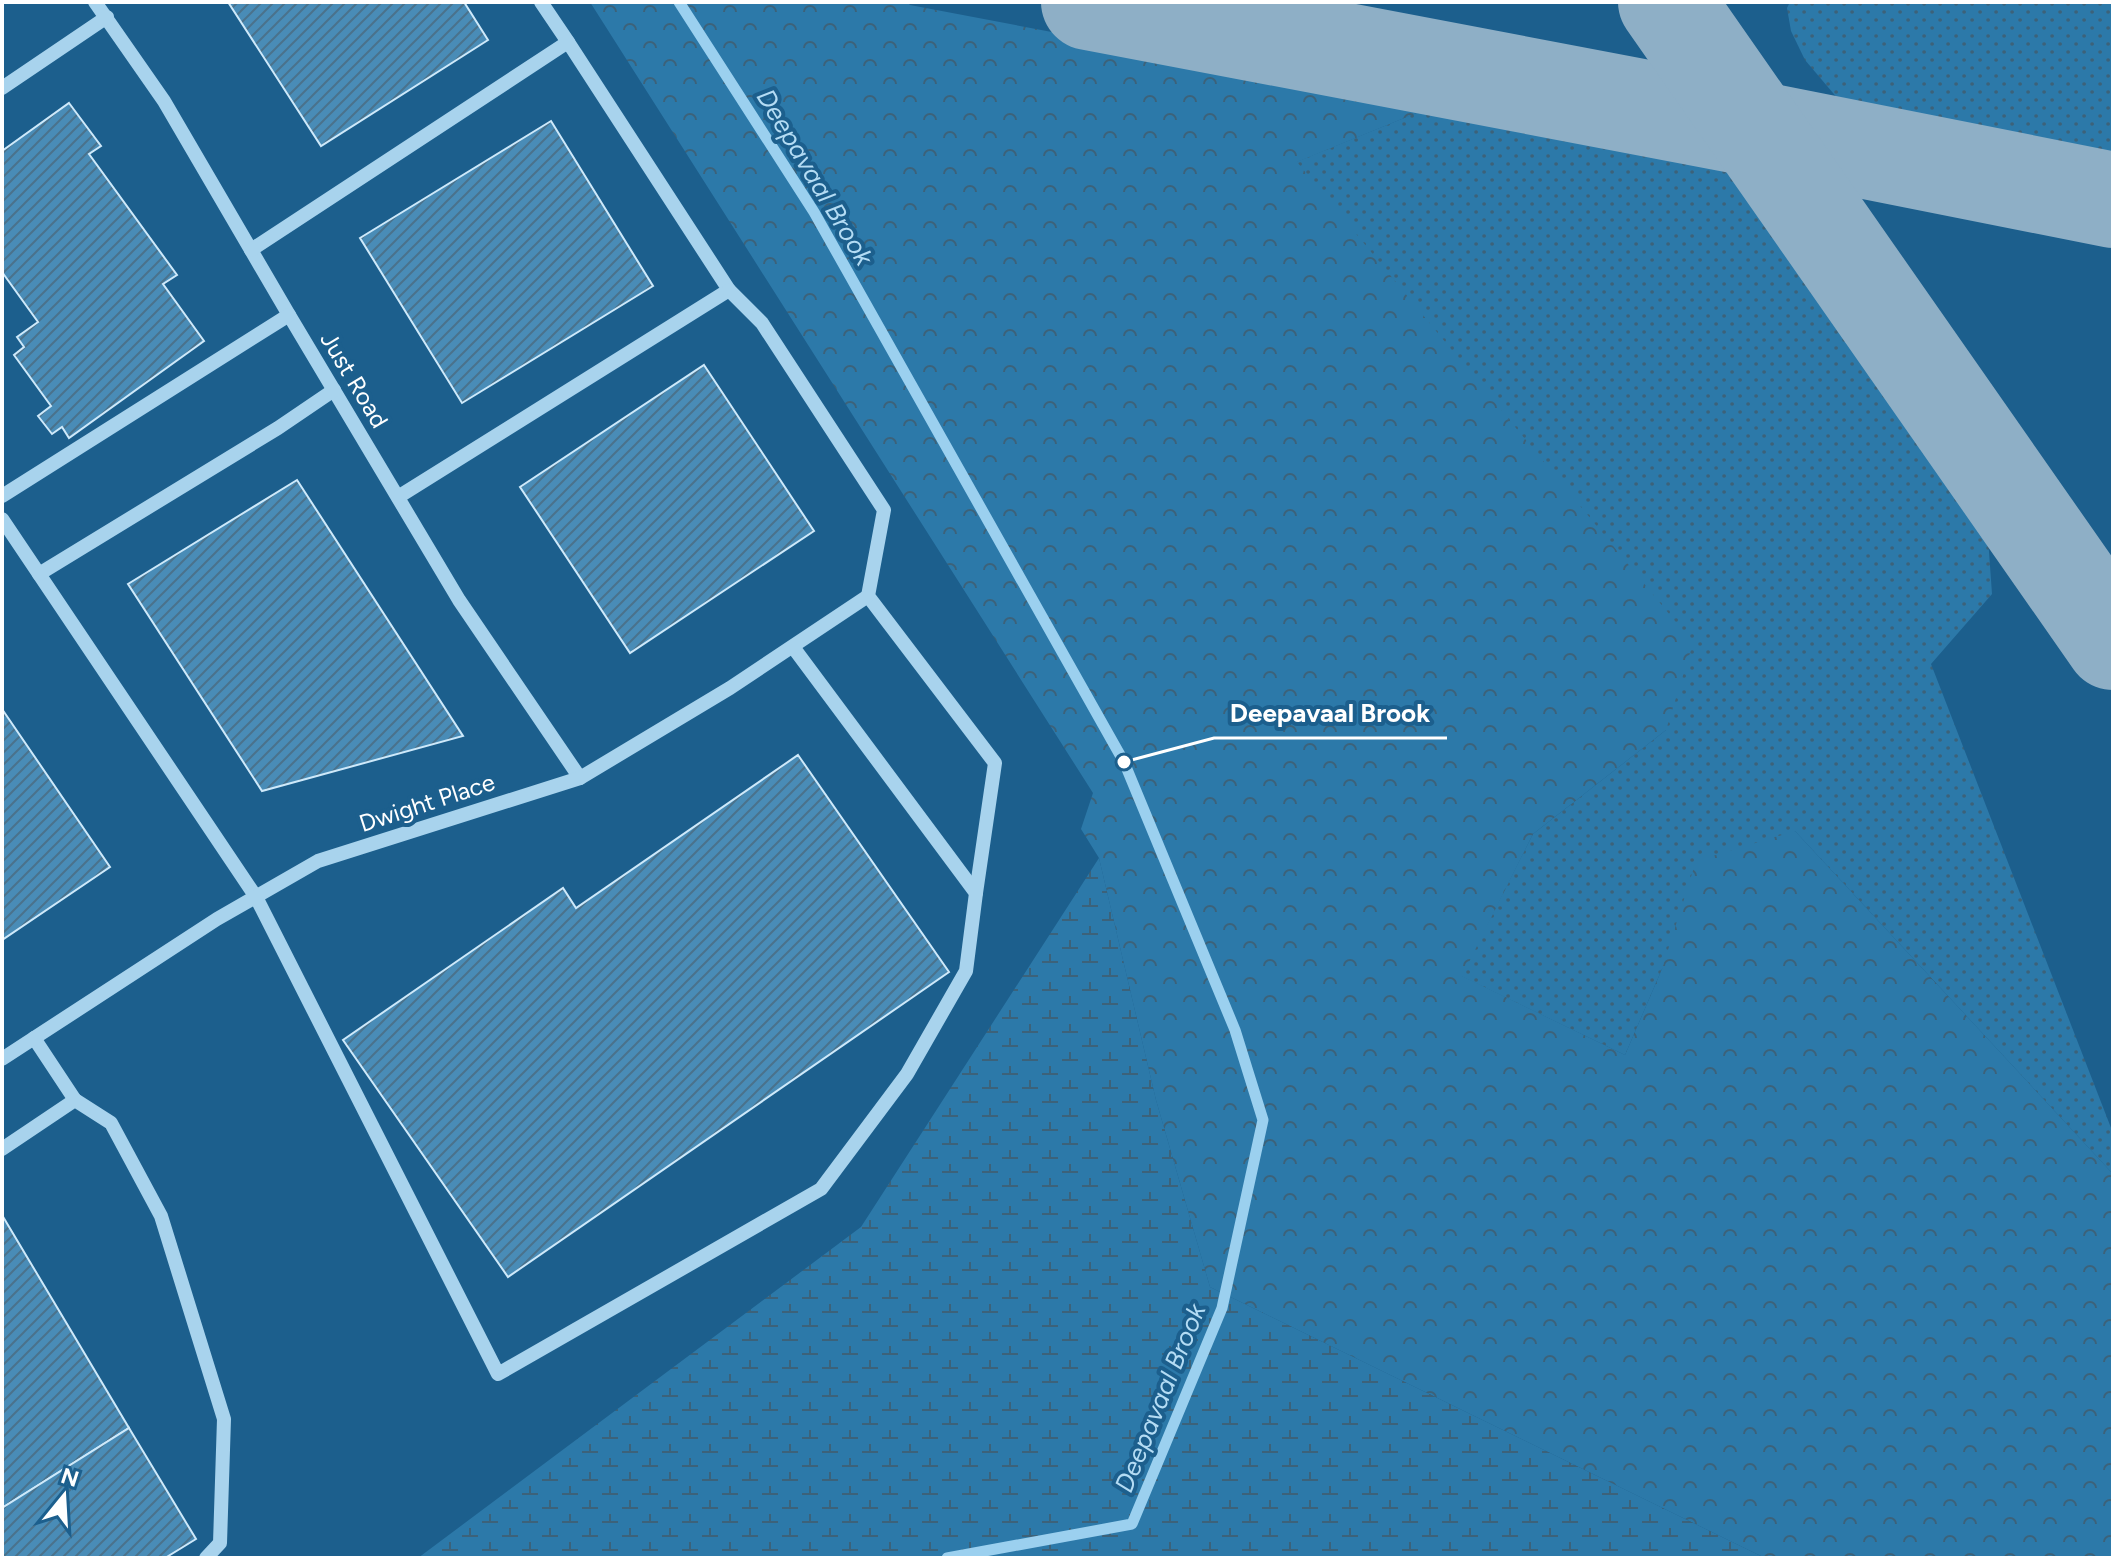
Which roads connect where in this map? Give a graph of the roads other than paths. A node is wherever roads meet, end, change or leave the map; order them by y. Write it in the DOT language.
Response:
graph roads {
  1 [pos="95,2"];
  2 [pos="541,2"];
  3 [pos="107,17"];
  4 [pos="568,42"];
  5 [pos="2,88"];
  6 [pos="251,250"];
  7 [pos="729,290"];
  8 [pos="289,315"];
  9 [pos="334,390"];
  10 [pos="2,496"];
  11 [pos="398,497"];
  12 [pos="2,519"];
  13 [pos="39,574"];
  14 [pos="868,596"];
  15 [pos="793,647"];
  16 [pos="580,778"];
  17 [pos="976,893"];
  18 [pos="256,897"];
  19 [pos="34,1038"];
  20 [pos="2,1059"];
  21 [pos="75,1100"];
  22 [pos="2,1149"];
  23 [pos="206,1558"];
  1 -- 3 [label="street, Just Road"];
  2 -- 4 [label="street"];
  3 -- 5 [label="street"];
  3 -- 6 [label="street, Just Road"];
  4 -- 6 [label="street"];
  4 -- 7 [label="street"];
  6 -- 8 [label="street, Just Road"];
  7 -- 11 [label="street"];
  7 -- 14 [label="street"];
  8 -- 9 [label="street, Just Road"];
  8 -- 10 [label="street"];
  9 -- 11 [label="street, Just Road"];
  9 -- 13 [label="street"];
  11 -- 16 [label="street, Just Road"];
  12 -- 13 [label="street"];
  13 -- 18 [label="street"];
  14 -- 15 [label="street, Dwight Place"];
  14 -- 17 [label="street"];
  15 -- 16 [label="street, Dwight Place"];
  15 -- 17 [label="street"];
  16 -- 18 [label="street, Dwight Place"];
  17 -- 18 [label="street"];
  18 -- 19 [label="street, Dwight Place"];
  19 -- 20 [label="street, Dwight Place"];
  19 -- 21 [label="street"];
  21 -- 22 [label="street"];
  21 -- 23 [label="street"];
}
